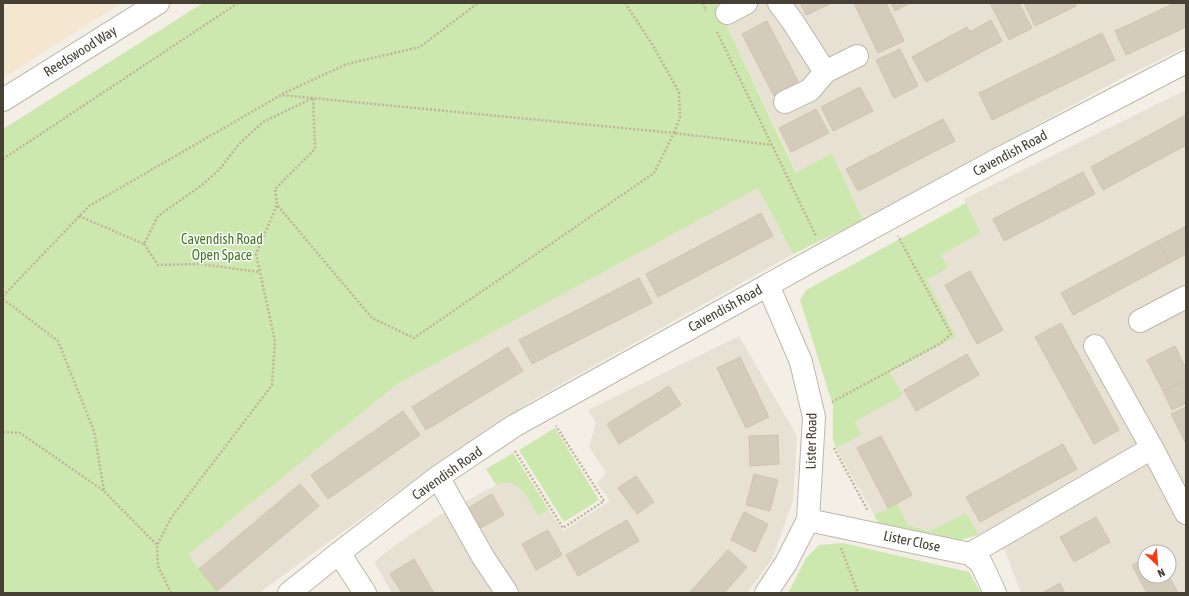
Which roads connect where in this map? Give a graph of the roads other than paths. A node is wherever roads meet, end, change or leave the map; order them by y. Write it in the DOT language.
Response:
graph roads {
  1 [pos="158,3"];
  2 [pos="779,3"];
  3 [pos="857,56"];
  4 [pos="1186,62"];
  5 [pos="825,72"];
  6 [pos="3,100"];
  7 [pos="785,102"];
  8 [pos="768,284"];
  9 [pos="1186,297"];
  10 [pos="1140,321"];
  11 [pos="1095,346"];
  12 [pos="1152,448"];
  13 [pos="438,477"];
  14 [pos="1186,513"];
  15 [pos="808,520"];
  16 [pos="340,553"];
  17 [pos="970,554"];
  18 [pos="289,593"];
  19 [pos="366,593"];
  20 [pos="507,593"];
  21 [pos="766,593"];
  22 [pos="995,593"];
  1 -- 6 [label="street, Reedswood Way"];
  2 -- 5 [label="street"];
  3 -- 5 [label="street"];
  4 -- 8 [label="street, Cavendish Road"];
  5 -- 7 [label="street"];
  8 -- 13 [label="street, Cavendish Road"];
  8 -- 15 [label="street, Lister Road"];
  9 -- 10 [label="street"];
  11 -- 12 [label="street"];
  12 -- 14 [label="street"];
  12 -- 17 [label="street"];
  13 -- 16 [label="street, Cavendish Road"];
  13 -- 20 [label="street"];
  15 -- 17 [label="street, Lister Close"];
  15 -- 21 [label="street, Lister Road"];
  16 -- 18 [label="street, Cavendish Road"];
  16 -- 19 [label="street"];
  17 -- 22 [label="street"];
}
